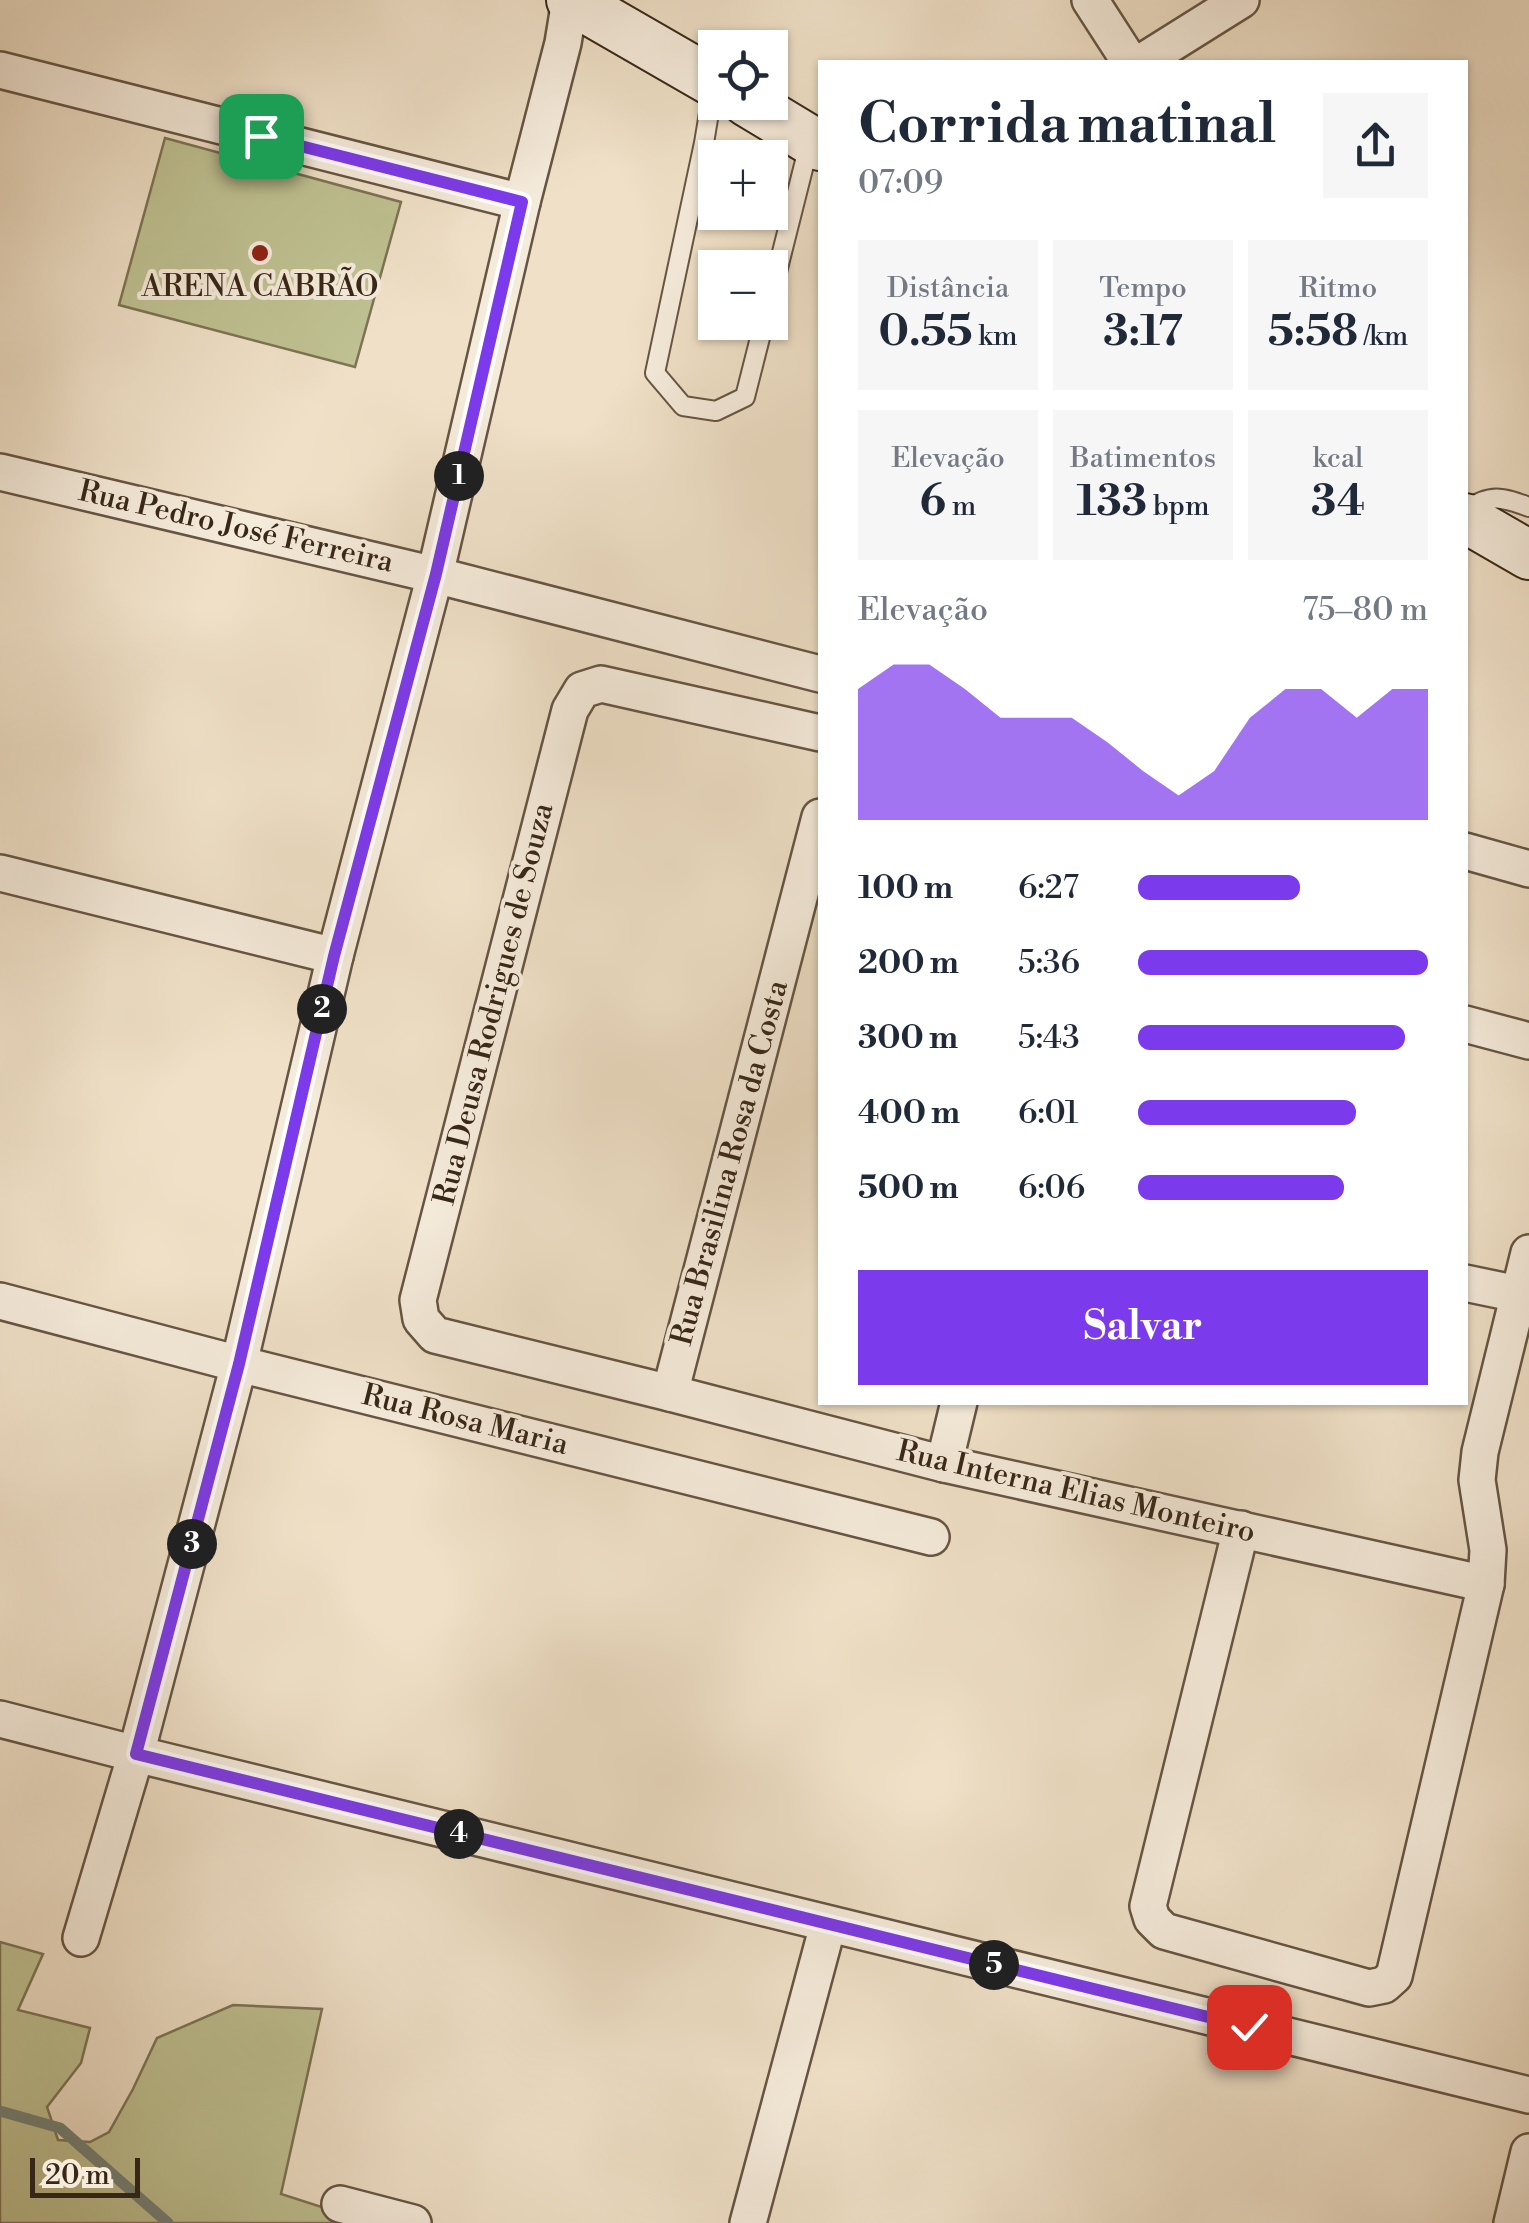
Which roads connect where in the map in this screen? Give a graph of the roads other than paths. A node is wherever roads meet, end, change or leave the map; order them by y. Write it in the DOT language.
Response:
graph roads {
  1 [pos="570,0"];
  2 [pos="1090,0"];
  3 [pos="1241,0"];
  4 [pos="1129,60"];
  5 [pos="1145,60"];
  6 [pos="0,70"];
  7 [pos="698,73"];
  8 [pos="708,120"];
  9 [pos="777,120"];
  10 [pos="815,143"];
  11 [pos="522,202"];
  12 [pos="784,250"];
  13 [pos="759,340"];
  14 [pos="0,472"];
  15 [pos="1529,506"];
  16 [pos="1468,512"];
  17 [pos="1468,517"];
  18 [pos="1529,555"];
  19 [pos="436,574"];
  20 [pos="818,673"];
  21 [pos="818,734"];
  22 [pos="818,825"];
  23 [pos="1468,852"];
  24 [pos="1529,869"];
  25 [pos="0,873"];
  26 [pos="334,956"];
  27 [pos="1468,1025"];
  28 [pos="1529,1040"];
  29 [pos="1529,1253"];
  30 [pos="1468,1283"];
  31 [pos="1518,1294"];
  32 [pos="0,1301"];
  33 [pos="435,1336"];
  34 [pos="239,1364"];
  35 [pos="670,1392"];
  36 [pos="959,1405"];
  37 [pos="944,1464"];
  38 [pos="1241,1529"];
  39 [pos="931,1537"];
  40 [pos="1486,1584"];
  41 [pos="0,1719"];
  42 [pos="136,1754"];
  43 [pos="828,1925"];
  44 [pos="81,1938"];
  45 [pos="1529,2096"];
  46 [pos="1529,2152"];
  47 [pos="340,2204"];
  48 [pos="413,2223"];
  49 [pos="748,2223"];
  50 [pos="1512,2223"];
  1 -- 7 [label="main road"];
  1 -- 11 [label="street"];
  2 -- 4 [label="street"];
  3 -- 5 [label="street"];
  6 -- 11 [label="street"];
  8 -- 13 [label="lane"];
  9 -- 10 [label="main road"];
  10 -- 12 [label="lane"];
  11 -- 19 [label="street"];
  14 -- 19 [label="street, Rua Pedro José Ferreira"];
  15 -- 16 [label="lane"];
  17 -- 18 [label="main road"];
  19 -- 20 [label="street, Rua Pedro José Ferreira"];
  19 -- 26 [label="street"];
  21 -- 33 [label="street, Rua Deusa Rodrigues de Souza"];
  22 -- 35 [label="street, Rua Brasilina Rosa da Costa"];
  23 -- 24 [label="street"];
  25 -- 26 [label="street"];
  26 -- 34 [label="street"];
  27 -- 28 [label="street"];
  29 -- 31 [label="street"];
  30 -- 31 [label="street"];
  31 -- 40 [label="street"];
  32 -- 34 [label="street, Rua Rosa Maria"];
  33 -- 35 [label="street, Rua Interna Elias Monteiro"];
  34 -- 39 [label="street, Rua Rosa Maria"];
  34 -- 42 [label="street"];
  35 -- 37 [label="street, Rua Interna Elias Monteiro"];
  36 -- 37 [label="street"];
  37 -- 38 [label="street, Rua Interna Elias Monteiro"];
  38 -- 40 [label="street, Rua Interna Elias Monteiro"];
  38 -- 40 [label="street"];
  41 -- 42 [label="street"];
  42 -- 43 [label="street"];
  42 -- 44 [label="street"];
  43 -- 45 [label="street"];
  43 -- 49 [label="street"];
  46 -- 50 [label="street"];
  47 -- 48 [label="street"];
}
